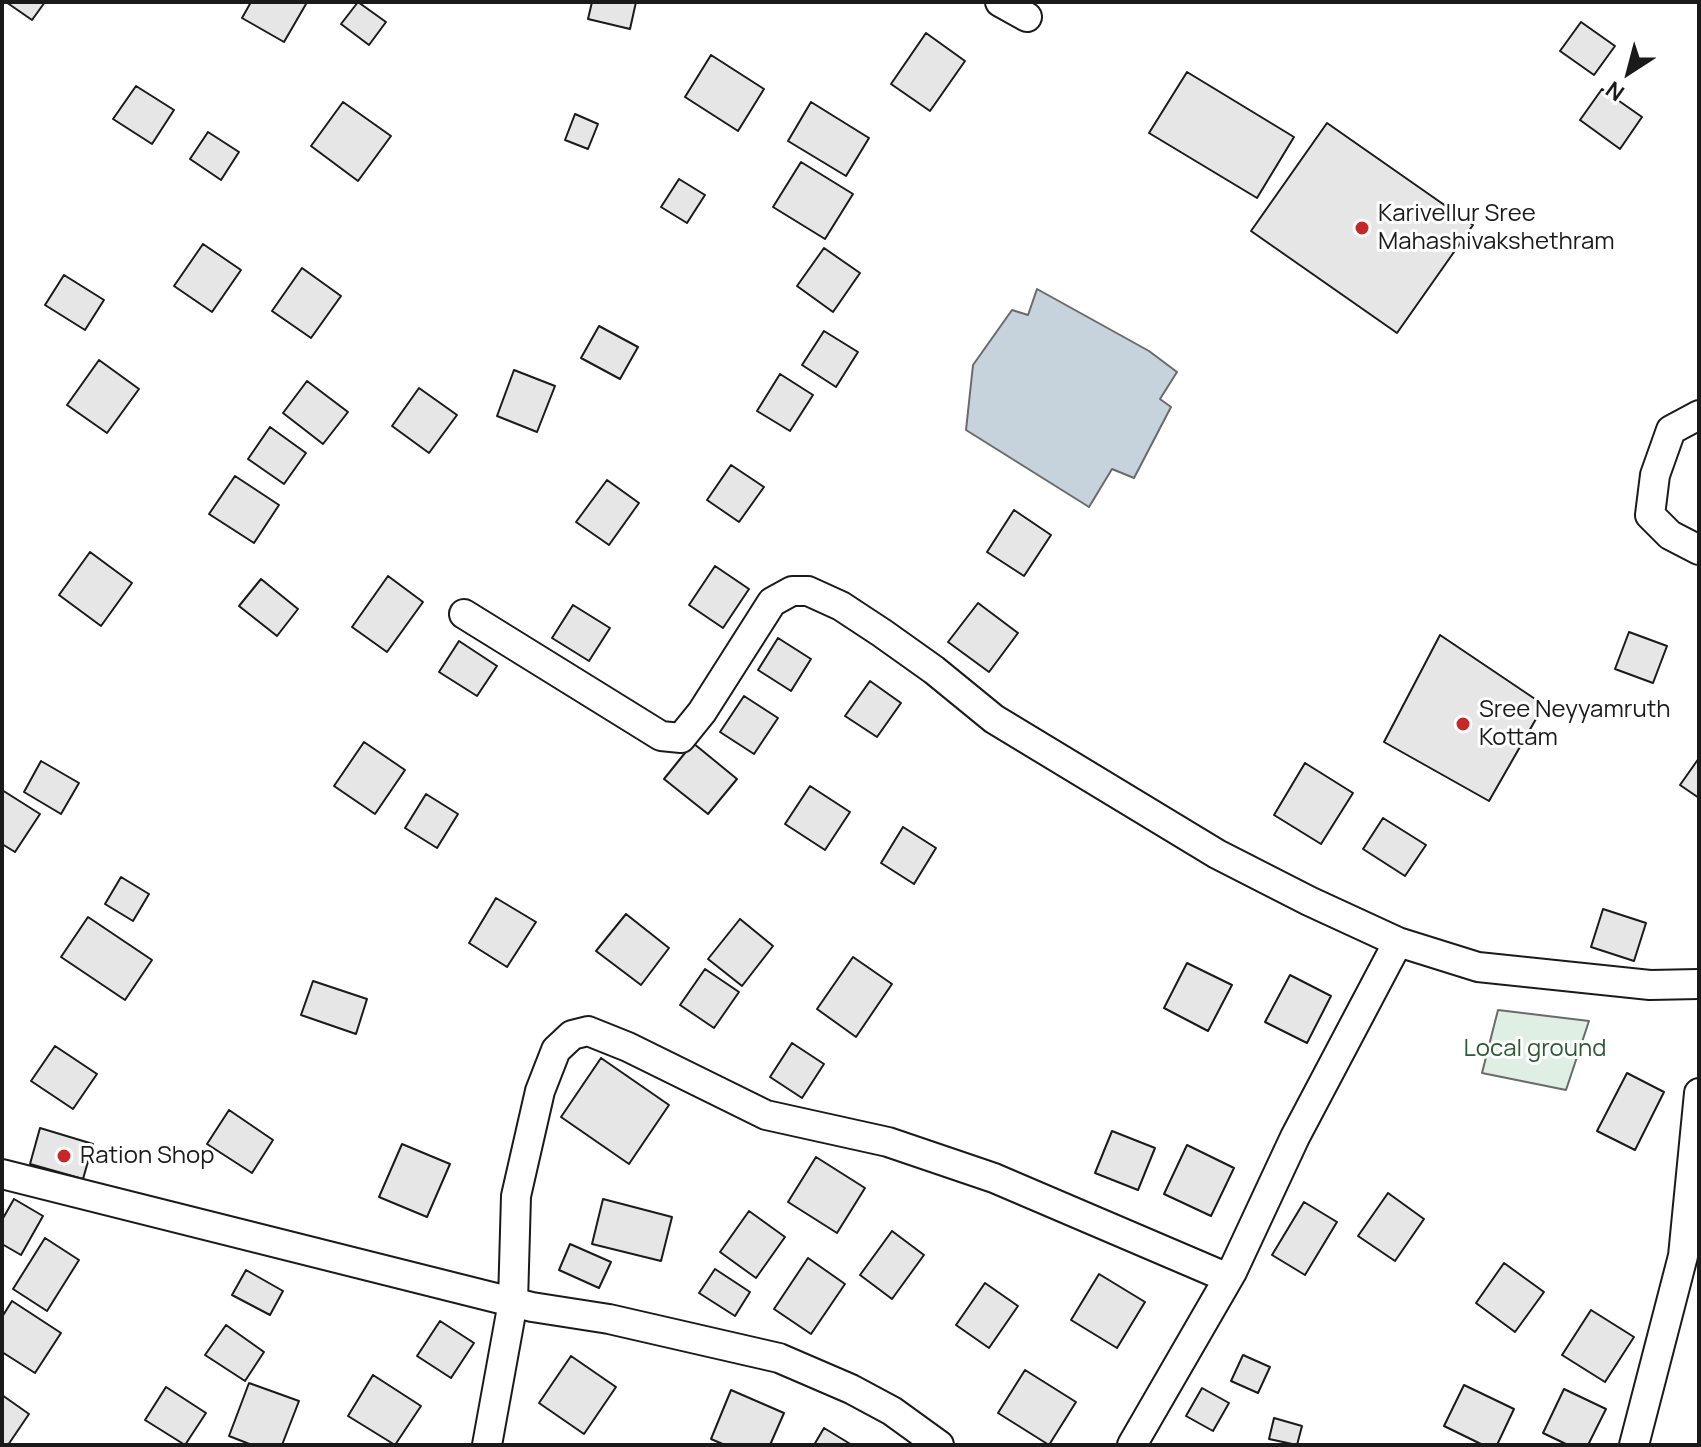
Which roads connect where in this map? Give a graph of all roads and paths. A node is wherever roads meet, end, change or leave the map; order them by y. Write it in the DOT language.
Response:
graph roads {
  1 [pos="1000,2"];
  2 [pos="1027,17"];
  3 [pos="1699,415"];
  4 [pos="1699,550"];
  5 [pos="464,614"];
  6 [pos="1398,942"];
  7 [pos="1699,984"];
  8 [pos="1699,1093"];
  9 [pos="2,1174"];
  10 [pos="1228,1278"];
  11 [pos="513,1302"];
  12 [pos="487,1445"];
  13 [pos="939,1445"];
  14 [pos="1132,1445"];
  15 [pos="1634,1445"];
  1 -- 2 [label="street"];
  3 -- 4 [label="street"];
  5 -- 6 [label="street"];
  6 -- 7 [label="street"];
  6 -- 10 [label="street"];
  8 -- 15 [label="street"];
  9 -- 11 [label="street"];
  10 -- 11 [label="street"];
  10 -- 14 [label="street"];
  11 -- 12 [label="street"];
  11 -- 13 [label="street"];
}
